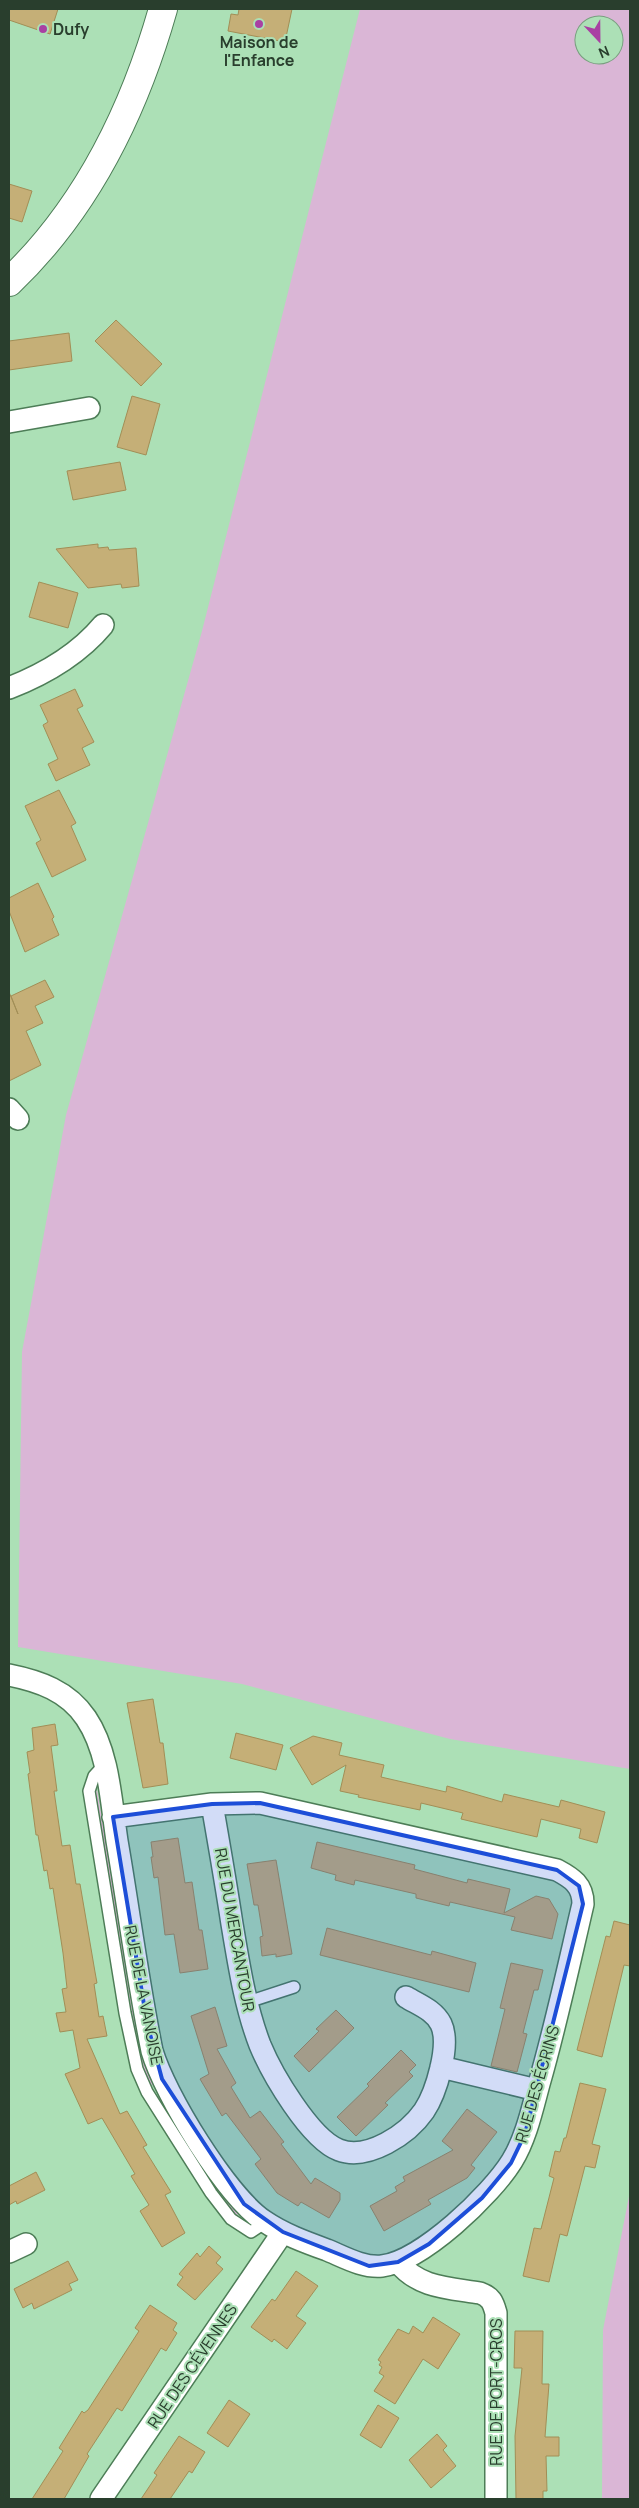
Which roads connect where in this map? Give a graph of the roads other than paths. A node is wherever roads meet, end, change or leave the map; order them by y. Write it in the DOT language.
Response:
graph roads {
  1 [pos="163,9"];
  2 [pos="9,282"];
  3 [pos="89,408"];
  4 [pos="9,422"];
  5 [pos="103,625"];
  6 [pos="9,688"];
  7 [pos="9,1675"];
  8 [pos="104,1765"];
  9 [pos="212,1804"];
  10 [pos="114,1817"];
  11 [pos="294,1987"];
  12 [pos="406,1997"];
  13 [pos="248,2002"];
  14 [pos="441,2067"];
  15 [pos="537,2090"];
  16 [pos="274,2227"];
  17 [pos="398,2262"];
  18 [pos="101,2499"];
  19 [pos="496,2499"];
  1 -- 2 [label="street"];
  3 -- 4 [label="street"];
  5 -- 6 [label="street"];
  7 -- 8 [label="street, RUE DE LA VANOISE"];
  8 -- 10 [label="street, RUE DE LA VANOISE"];
  8 -- 16 [label="lane"];
  9 -- 10 [label="street"];
  9 -- 13 [label="street, RUE DU MERCANTOUR"];
  9 -- 15 [label="street, RUE DES ÉCRINS"];
  10 -- 16 [label="street, RUE DE LA VANOISE"];
  11 -- 13 [label="lane"];
  12 -- 14 [label="street, RUE DU MERCANTOUR"];
  13 -- 14 [label="street, RUE DU MERCANTOUR"];
  14 -- 15 [label="street"];
  15 -- 17 [label="street, RUE DES ÉCRINS"];
  16 -- 17 [label="street, RUE DE LA VANOISE"];
  16 -- 18 [label="street, RUE DES CÉVENNES"];
  17 -- 19 [label="street, RUE DE PORT-CROS"];
}
